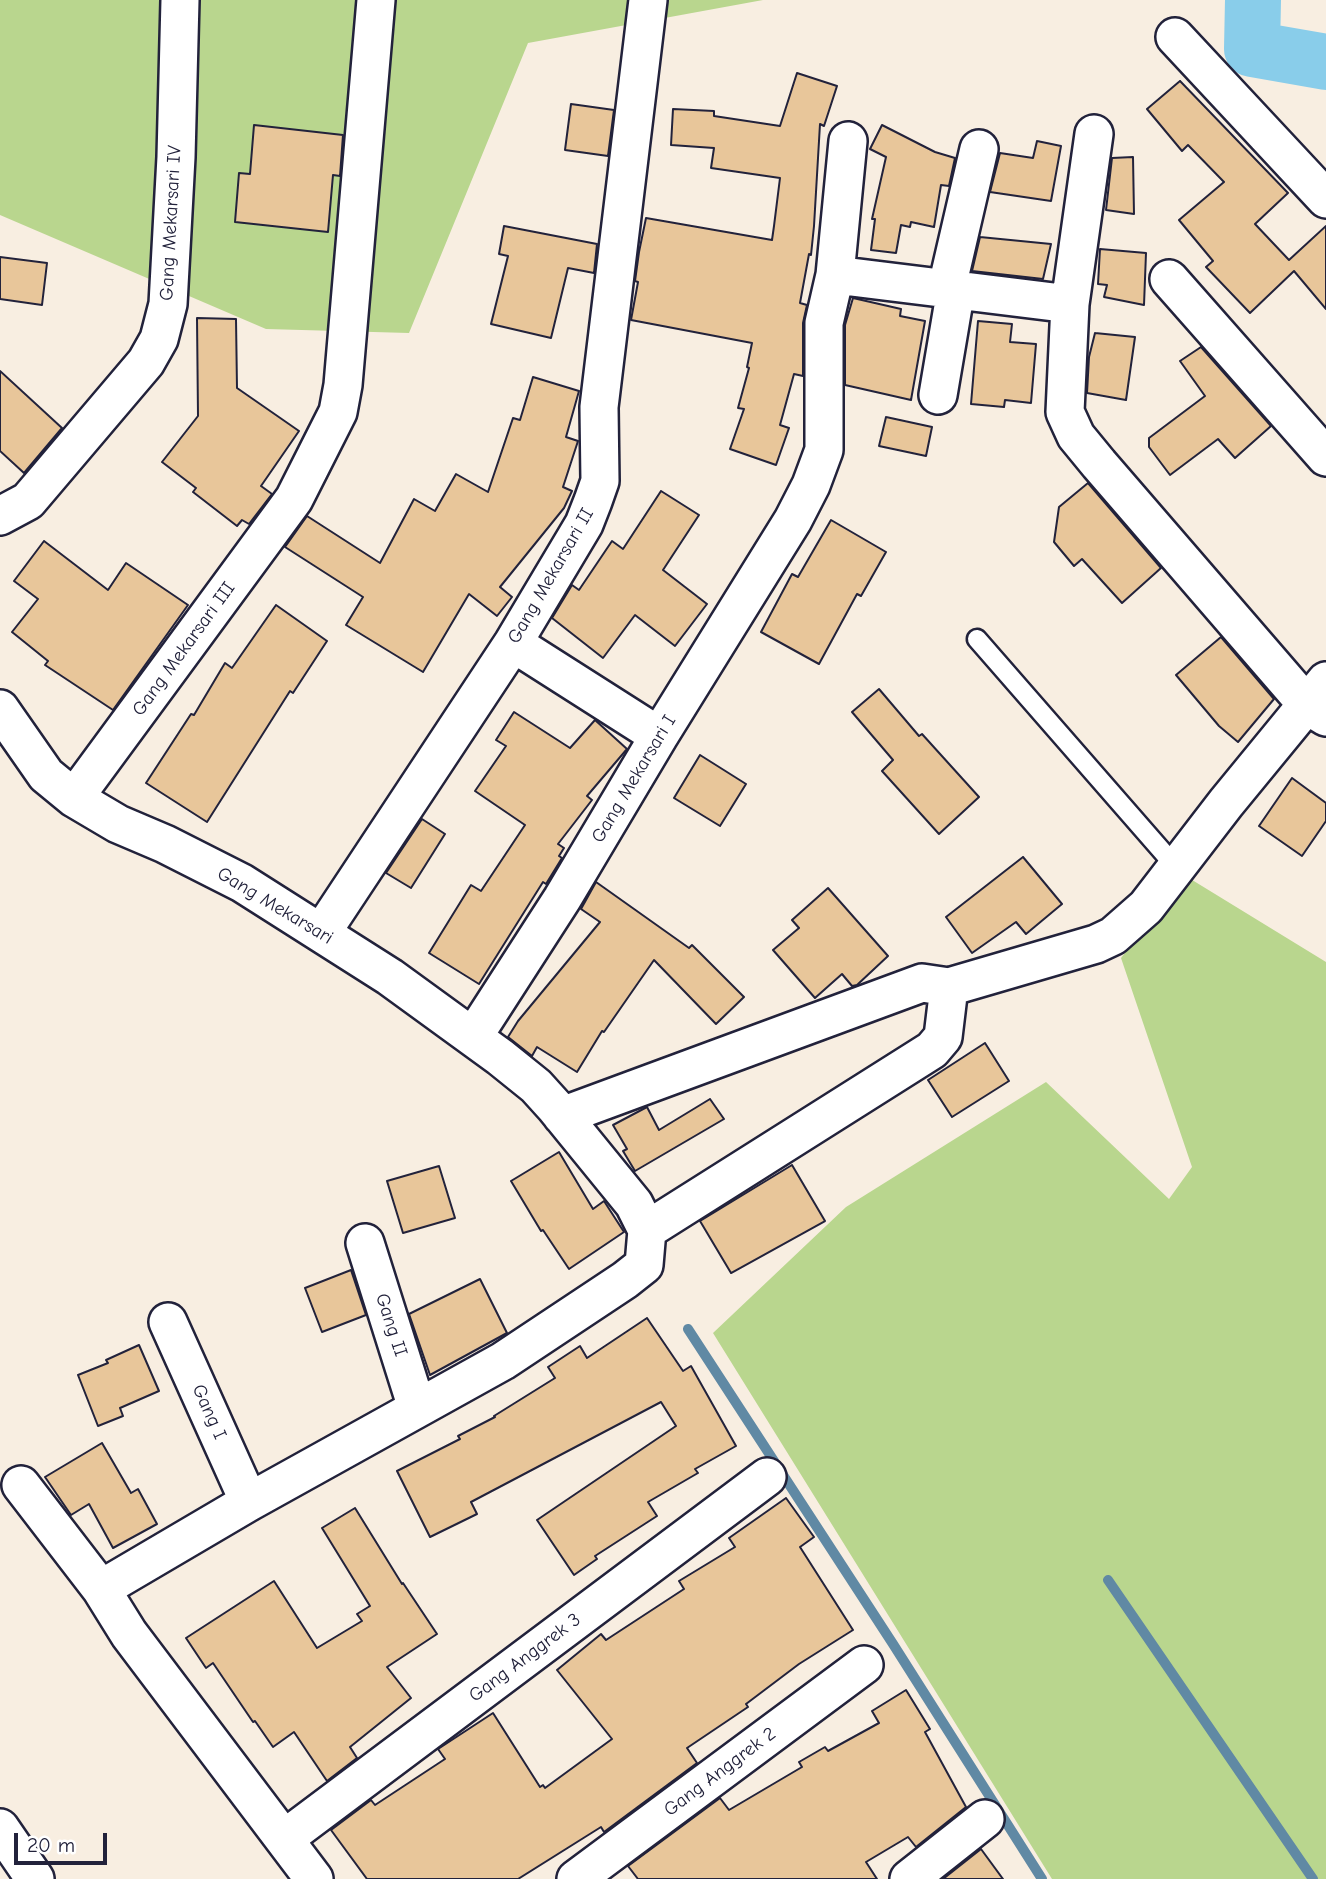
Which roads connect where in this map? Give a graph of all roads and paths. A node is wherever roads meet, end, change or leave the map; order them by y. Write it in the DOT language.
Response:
graph roads {
  1 [pos="180,0"];
  2 [pos="376,0"];
  3 [pos="648,0"];
  4 [pos="1175,37"];
  5 [pos="1094,134"];
  6 [pos="848,141"];
  7 [pos="979,149"];
  8 [pos="1326,200"];
  9 [pos="835,275"];
  10 [pos="1169,279"];
  11 [pos="952,288"];
  12 [pos="1070,304"];
  13 [pos="938,394"];
  14 [pos="1326,457"];
  15 [pos="3,506"];
  16 [pos="977,639"];
  17 [pos="513,643"];
  18 [pos="1320,701"];
  19 [pos="0,709"];
  20 [pos="659,736"];
  21 [pos="74,798"];
  22 [pos="1176,867"];
  23 [pos="322,932"];
  24 [pos="949,987"];
  25 [pos="473,1037"];
  26 [pos="559,1111"];
  27 [pos="647,1230"];
  28 [pos="365,1243"];
  29 [pos="168,1322"];
  30 [pos="417,1408"];
  31 [pos="767,1478"];
  32 [pos="21,1485"];
  33 [pos="249,1502"];
  34 [pos="101,1589"];
  35 [pos="864,1665"];
  36 [pos="985,1819"];
  37 [pos="0,1828"];
  38 [pos="284,1839"];
  39 [pos="35,1879"];
  40 [pos="314,1879"];
  41 [pos="576,1879"];
  42 [pos="909,1879"];
  1 -- 15 [label="street, Gang Mekarsari IV"];
  2 -- 21 [label="street, Gang Mekarsari III"];
  3 -- 17 [label="street, Gang Mekarsari II"];
  4 -- 8 [label="street"];
  5 -- 12 [label="street"];
  6 -- 9 [label="street, Gang Mekarsari I"];
  7 -- 11 [label="street"];
  9 -- 11 [label="street"];
  9 -- 20 [label="street, Gang Mekarsari I"];
  10 -- 14 [label="street"];
  11 -- 12 [label="street"];
  11 -- 13 [label="street"];
  12 -- 18 [label="street"];
  16 -- 22 [label="lane"];
  17 -- 20 [label="street"];
  17 -- 23 [label="street, Gang Mekarsari II"];
  18 -- 22 [label="street"];
  19 -- 21 [label="street, Gang Mekarsari"];
  20 -- 25 [label="street, Gang Mekarsari I"];
  21 -- 23 [label="street, Gang Mekarsari"];
  22 -- 24 [label="street"];
  23 -- 25 [label="street, Gang Mekarsari"];
  24 -- 26 [label="street"];
  24 -- 27 [label="street"];
  25 -- 26 [label="street, Gang Mekarsari"];
  26 -- 27 [label="street, Gang Mekarsari"];
  27 -- 30 [label="street"];
  28 -- 30 [label="street, Gang II"];
  29 -- 33 [label="street, Gang I"];
  30 -- 33 [label="street"];
  31 -- 38 [label="street, Gang Anggrek 3"];
  32 -- 34 [label="street"];
  33 -- 34 [label="street"];
  34 -- 38 [label="street"];
  35 -- 41 [label="street, Gang Anggrek 2"];
  36 -- 42 [label="street"];
  37 -- 39 [label="street"];
  38 -- 40 [label="street"];
}
